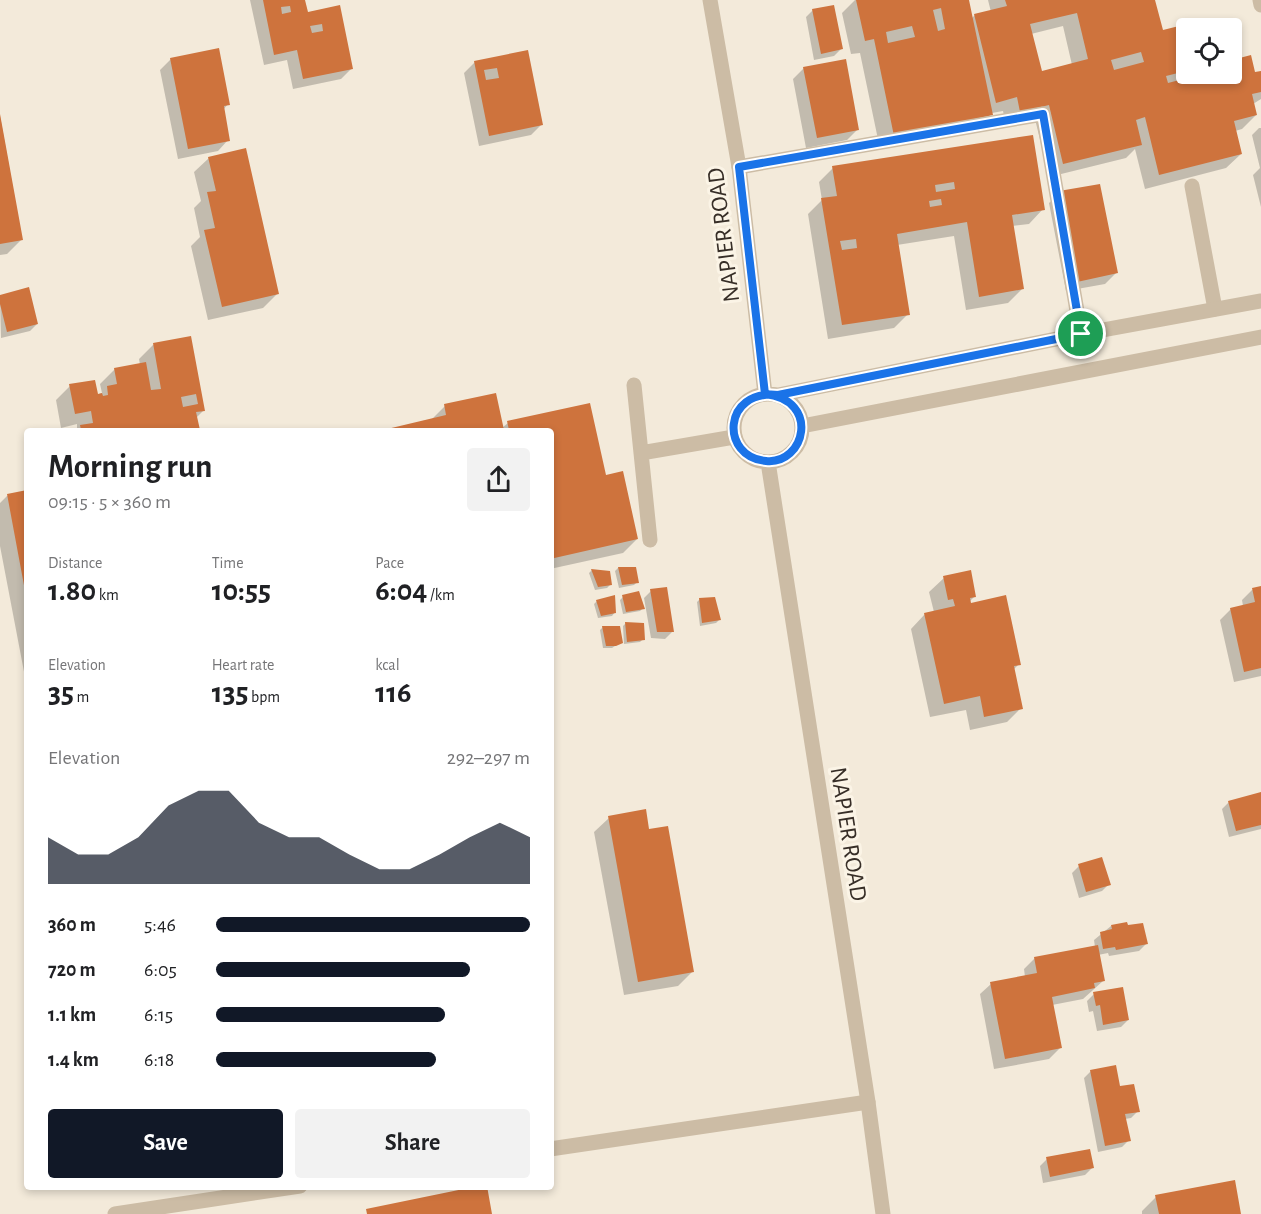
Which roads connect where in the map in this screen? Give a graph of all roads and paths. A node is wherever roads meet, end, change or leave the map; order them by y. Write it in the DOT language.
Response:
graph roads {
  1 [pos="710,0"];
  2 [pos="1260,0"];
  3 [pos="1261,5"];
  4 [pos="739,167"];
  5 [pos="1192,186"];
  6 [pos="1261,301"];
  7 [pos="1215,309"];
  8 [pos="1081,334"];
  9 [pos="1261,337"];
  10 [pos="634,385"];
  11 [pos="772,394"];
  12 [pos="802,426"];
  13 [pos="734,436"];
  14 [pos="641,453"];
  15 [pos="768,462"];
  16 [pos="650,540"];
  17 [pos="868,1102"];
  18 [pos="554,1148"];
  19 [pos="274,1190"];
  20 [pos="115,1214"];
  21 [pos="883,1214"];
  1 -- 4 [label="street, NAPIER ROAD"];
  2 -- 3 [label="street"];
  4 -- 8 [label="street"];
  4 -- 11 [label="street, NAPIER ROAD"];
  5 -- 7 [label="street"];
  6 -- 7 [label="street"];
  7 -- 8 [label="street"];
  8 -- 11 [label="street"];
  9 -- 12 [label="street"];
  10 -- 14 [label="street"];
  11 -- 12 [label="street"];
  11 -- 13 [label="street"];
  12 -- 15 [label="street"];
  13 -- 14 [label="street"];
  13 -- 15 [label="street"];
  14 -- 16 [label="street"];
  15 -- 17 [label="street, NAPIER ROAD"];
  17 -- 18 [label="street"];
  17 -- 21 [label="street, NAPIER ROAD"];
  19 -- 20 [label="street"];
}
